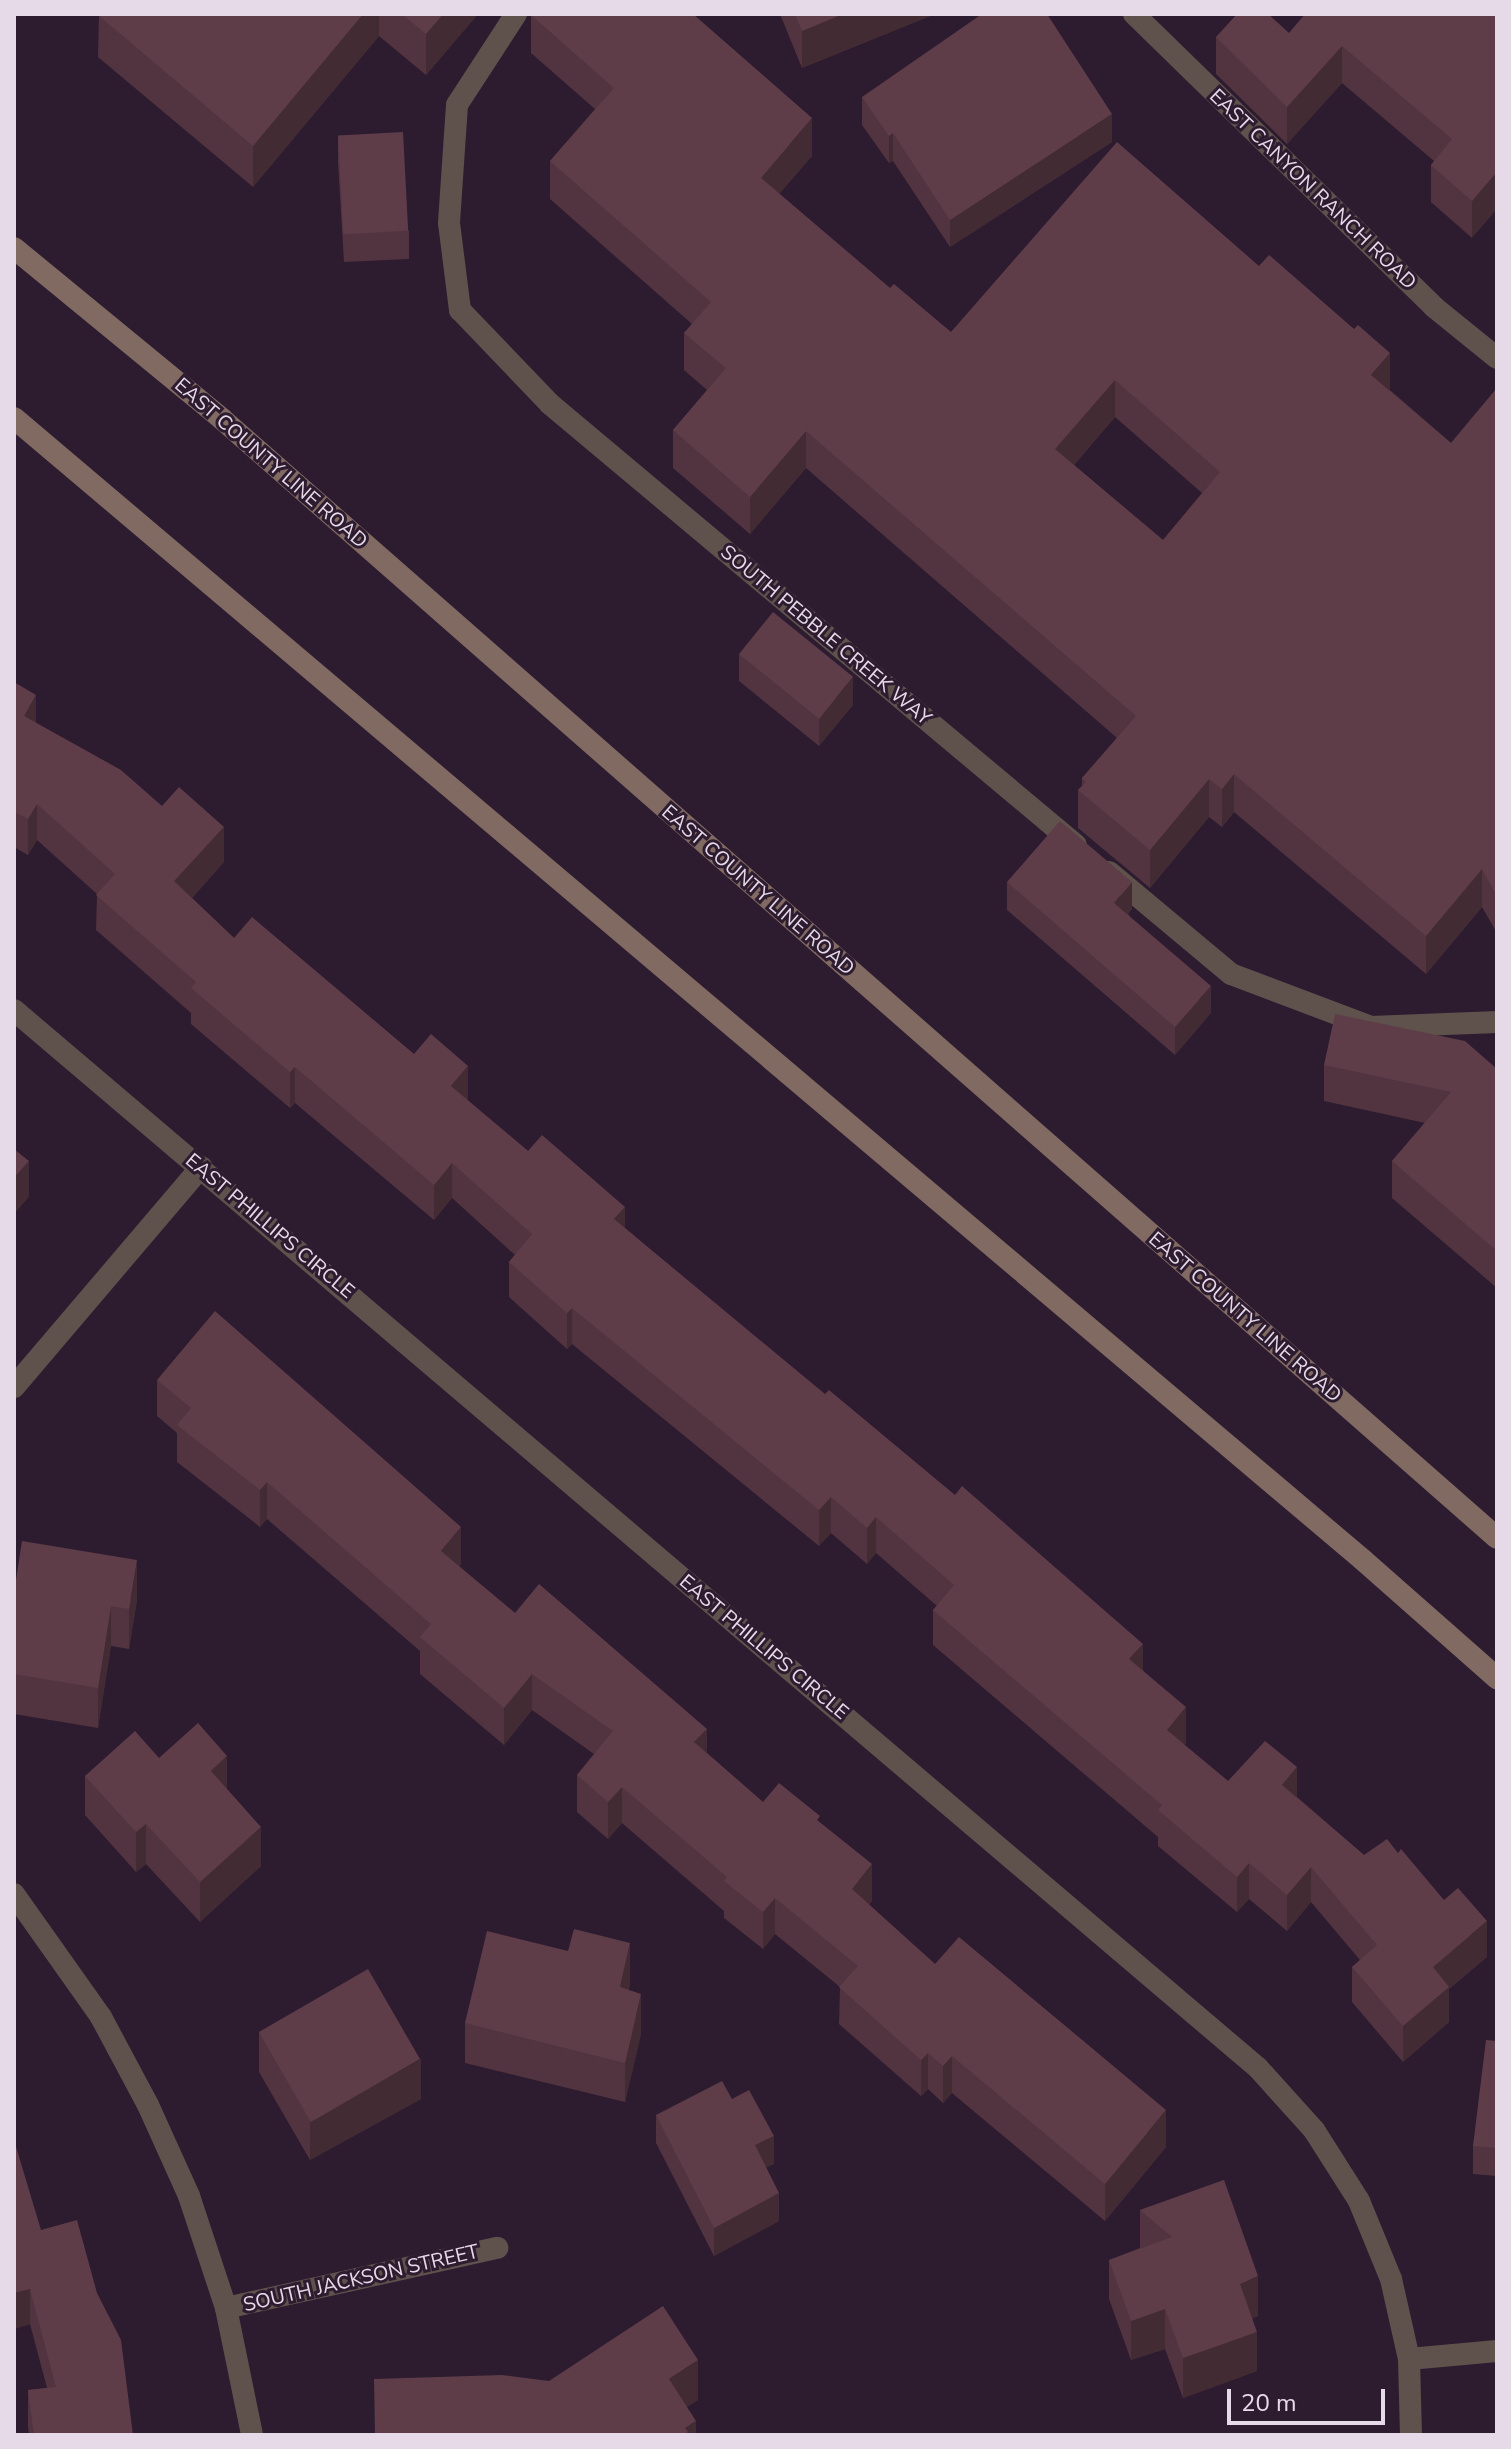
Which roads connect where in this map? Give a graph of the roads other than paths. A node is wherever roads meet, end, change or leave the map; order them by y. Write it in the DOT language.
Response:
graph roads {
  1 [pos="516,14"];
  2 [pos="1134,14"];
  3 [pos="14,248"];
  4 [pos="1497,358"];
  5 [pos="14,418"];
  6 [pos="14,1010"];
  7 [pos="1497,1022"];
  8 [pos="201,1167"];
  9 [pos="14,1387"];
  10 [pos="1497,1538"];
  11 [pos="1497,1678"];
  12 [pos="14,1894"];
  13 [pos="497,2248"];
  14 [pos="226,2308"];
  15 [pos="1497,2351"];
  16 [pos="1409,2359"];
  17 [pos="252,2435"];
  18 [pos="1411,2435"];
  1 -- 7 [label="street, SOUTH PEBBLE CREEK WAY"];
  2 -- 4 [label="street, EAST CANYON RANCH ROAD"];
  3 -- 10 [label="main road, EAST COUNTY LINE ROAD"];
  5 -- 11 [label="main road"];
  6 -- 8 [label="street, EAST PHILLIPS CIRCLE"];
  8 -- 9 [label="street"];
  8 -- 16 [label="street, EAST PHILLIPS CIRCLE"];
  12 -- 14 [label="street, SOUTH JACKSON STREET"];
  13 -- 14 [label="street, SOUTH JACKSON STREET"];
  14 -- 17 [label="street, SOUTH JACKSON STREET"];
  15 -- 16 [label="street"];
  16 -- 18 [label="street, EAST PHILLIPS CIRCLE"];
}
